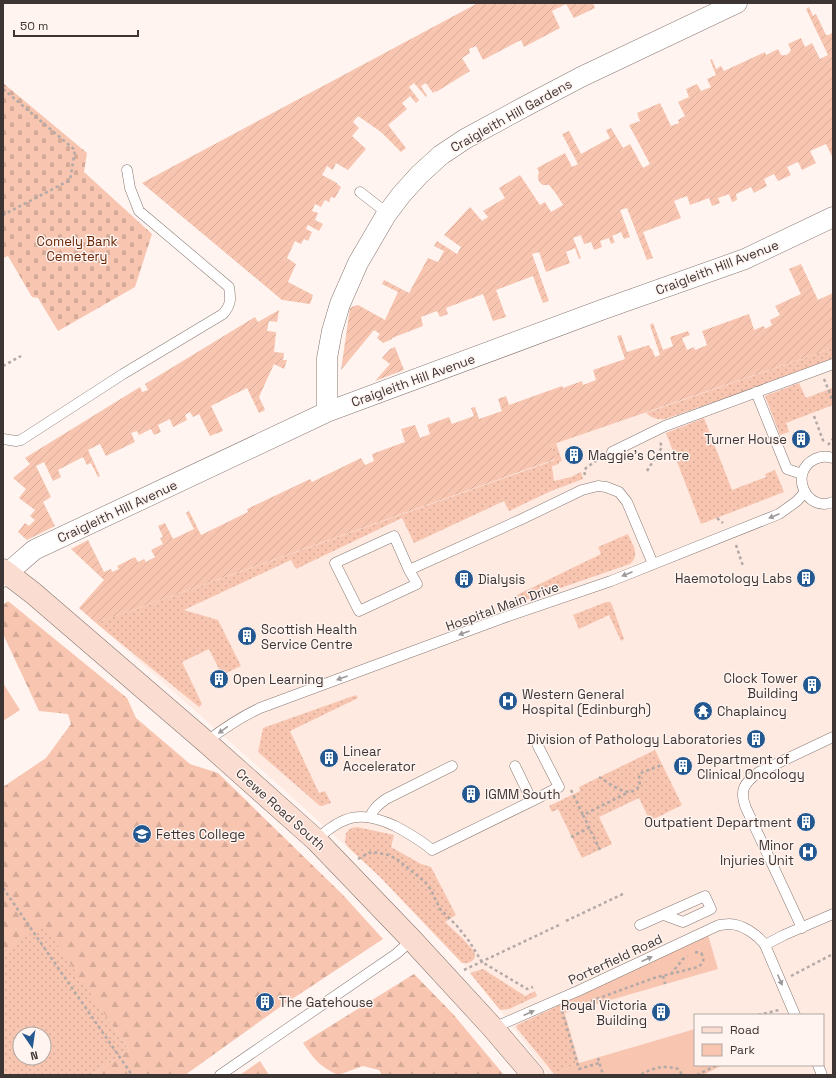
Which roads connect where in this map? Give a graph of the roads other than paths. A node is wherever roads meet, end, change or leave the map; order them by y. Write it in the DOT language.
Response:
graph roads {
  1 [pos="737,3"];
  2 [pos="127,170"];
  3 [pos="360,192"];
  4 [pos="387,213"];
  5 [pos="833,217"];
  6 [pos="833,364"];
  7 [pos="756,392"];
  8 [pos="327,412"];
  9 [pos="3,439"];
  10 [pos="612,452"];
  11 [pos="833,458"];
  12 [pos="802,474"];
  13 [pos="805,492"];
  14 [pos="832,506"];
  15 [pos="653,564"];
  16 [pos="410,570"];
  17 [pos="4,573"];
  18 [pos="833,737"];
  19 [pos="206,742"];
  20 [pos="538,746"];
  21 [pos="452,766"];
  22 [pos="515,766"];
  23 [pos="532,801"];
  24 [pos="370,817"];
  25 [pos="316,840"];
  26 [pos="664,915"];
  27 [pos="830,918"];
  28 [pos="640,925"];
  29 [pos="802,928"];
  30 [pos="412,940"];
  31 [pos="765,946"];
  32 [pos="794,1011"];
  33 [pos="493,1028"];
  34 [pos="220,1075"];
  35 [pos="533,1075"];
  1 -- 4 [label="street, Craigleith Hill Gardens"];
  2 -- 9 [label="lane"];
  3 -- 4 [label="lane"];
  4 -- 8 [label="street, Craigleith Hill Gardens"];
  5 -- 8 [label="street, Craigleith Hill Avenue"];
  6 -- 7 [label="lane"];
  7 -- 10 [label="lane"];
  7 -- 12 [label="lane"];
  8 -- 17 [label="street, Craigleith Hill Avenue"];
  11 -- 12 [label="lane"];
  12 -- 13 [label="lane"];
  13 -- 14 [label="lane"];
  13 -- 15 [label="lane, Hospital Main Drive, one-way"];
  15 -- 16 [label="lane"];
  15 -- 19 [label="lane, Hospital Main Drive, one-way"];
  16 -- 16 [label="lane"];
  17 -- 19 [label="street, Crewe Road South"];
  18 -- 29 [label="lane"];
  19 -- 25 [label="street, Crewe Road South"];
  20 -- 23 [label="lane"];
  21 -- 24 [label="lane"];
  22 -- 23 [label="lane"];
  23 -- 24 [label="lane"];
  24 -- 25 [label="lane"];
  25 -- 30 [label="street, Crewe Road South"];
  26 -- 28 [label="lane"];
  27 -- 29 [label="lane"];
  29 -- 31 [label="lane"];
  30 -- 33 [label="street, Crewe Road South"];
  30 -- 34 [label="lane"];
  31 -- 32 [label="lane, one-way"];
  33 -- 31 [label="lane, Porterfield Road, one-way"];
  33 -- 35 [label="street, Crewe Road South"];
}
